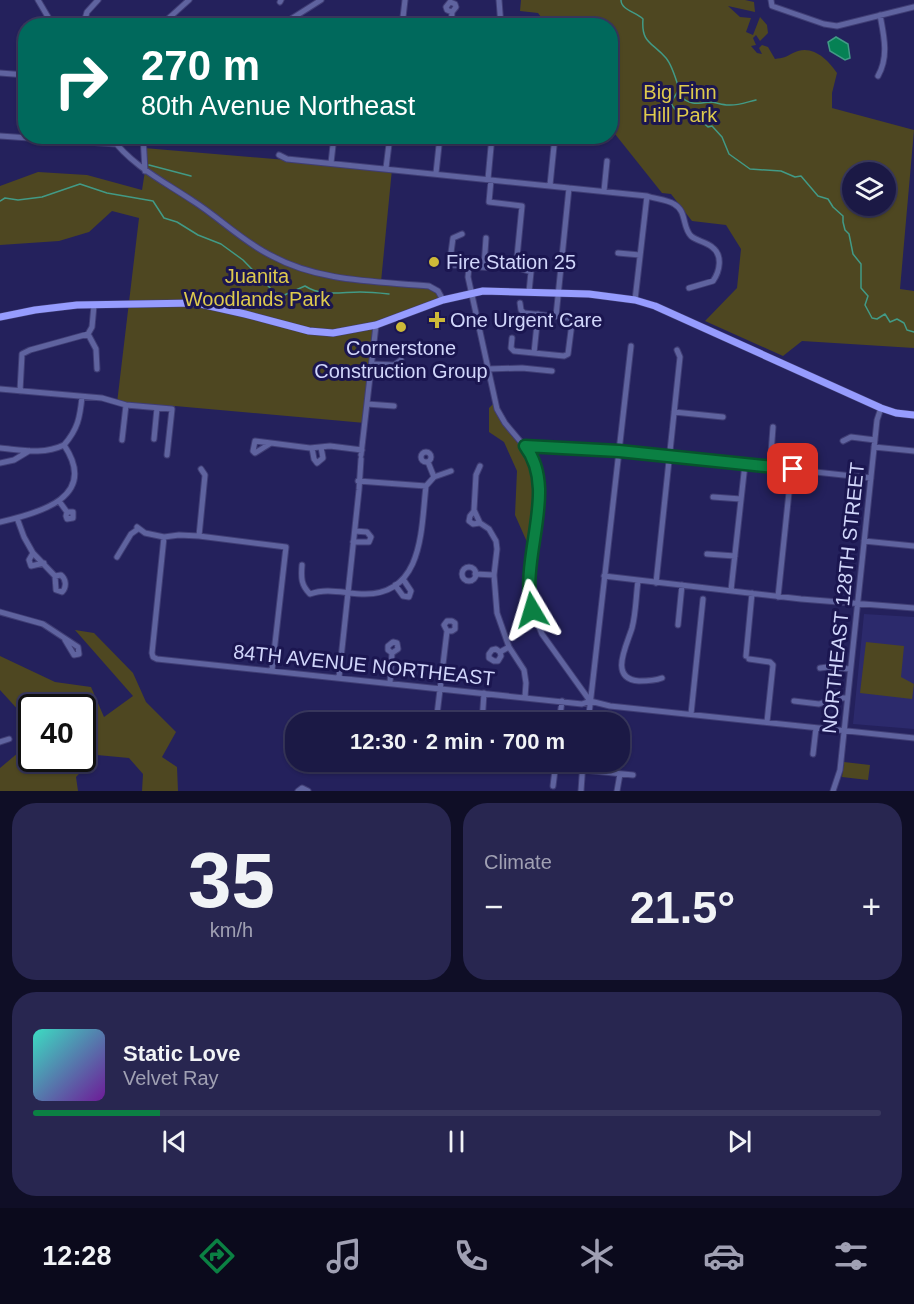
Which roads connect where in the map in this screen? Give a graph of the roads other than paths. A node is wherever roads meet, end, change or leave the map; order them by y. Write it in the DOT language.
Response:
graph roads {
  1 [pos="38,0"];
  2 [pos="98,0"];
  3 [pos="189,0"];
  4 [pos="321,0"];
  5 [pos="405,0"];
  6 [pos="499,0"];
  7 [pos="772,3"];
  8 [pos="914,7"];
  9 [pos="452,12"];
  10 [pos="880,15"];
  11 [pos="49,18"];
  12 [pos="85,18"];
  13 [pos="169,18"];
  14 [pos="293,18"];
  15 [pos="403,18"];
  16 [pos="452,18"];
  17 [pos="500,18"];
  18 [pos="0,72"];
  19 [pos="18,74"];
  20 [pos="878,76"];
  21 [pos="0,136"];
  22 [pos="18,137"];
  23 [pos="116,144"];
  24 [pos="143,144"];
  25 [pos="333,144"];
  26 [pos="389,144"];
  27 [pos="439,144"];
  28 [pos="491,144"];
  29 [pos="554,144"];
  30 [pos="279,155"];
  31 [pos="607,161"];
  32 [pos="332,163"];
  33 [pos="386,168"];
  34 [pos="145,171"];
  35 [pos="436,173"];
  36 [pos="489,179"];
  37 [pos="549,185"];
  38 [pos="569,188"];
  39 [pos="604,191"];
  40 [pos="647,196"];
  41 [pos="462,234"];
  42 [pos="486,238"];
  43 [pos="618,253"];
  44 [pos="640,255"];
  45 [pos="469,267"];
  46 [pos="484,267"];
  47 [pos="494,268"];
  48 [pos="689,288"];
  49 [pos="529,292"];
  50 [pos="472,293"];
  51 [pos="558,293"];
  52 [pos="443,300"];
  53 [pos="635,300"];
  54 [pos="520,303"];
  55 [pos="94,305"];
  56 [pos="538,314"];
  57 [pos="556,316"];
  58 [pos="0,317"];
  59 [pos="376,325"];
  60 [pos="88,334"];
  61 [pos="512,338"];
  62 [pos="631,346"];
  63 [pos="677,350"];
  64 [pos="534,353"];
  65 [pos="401,360"];
  66 [pos="372,364"];
  67 [pos="97,369"];
  68 [pos="488,369"];
  69 [pos="552,371"];
  70 [pos="0,389"];
  71 [pos="20,391"];
  72 [pos="82,397"];
  73 [pos="367,404"];
  74 [pos="126,405"];
  75 [pos="394,406"];
  76 [pos="157,408"];
  77 [pos="881,408"];
  78 [pos="674,412"];
  79 [pos="914,415"];
  80 [pos="723,417"];
  81 [pos="773,428"];
  82 [pos="154,439"];
  83 [pos="122,440"];
  84 [pos="875,440"];
  85 [pos="843,441"];
  86 [pos="271,443"];
  87 [pos="64,444"];
  88 [pos="525,446"];
  89 [pos="312,447"];
  90 [pos="321,447"];
  91 [pos="874,447"];
  92 [pos="0,448"];
  93 [pos="29,451"];
  94 [pos="619,451"];
  95 [pos="914,451"];
  96 [pos="167,455"];
  97 [pos="361,455"];
  98 [pos="669,457"];
  99 [pos="429,462"];
  100 [pos="0,463"];
  101 [pos="745,464"];
  102 [pos="480,466"];
  103 [pos="770,467"];
  104 [pos="201,468"];
  105 [pos="451,471"];
  106 [pos="791,473"];
  107 [pos="434,477"];
  108 [pos="871,478"];
  109 [pos="358,481"];
  110 [pos="426,486"];
  111 [pos="713,497"];
  112 [pos="741,499"];
  113 [pos="59,501"];
  114 [pos="67,512"];
  115 [pos="17,518"];
  116 [pos="0,522"];
  117 [pos="355,531"];
  118 [pos="199,536"];
  119 [pos="164,537"];
  120 [pos="864,541"];
  121 [pos="353,542"];
  122 [pos="914,546"];
  123 [pos="33,552"];
  124 [pos="707,554"];
  125 [pos="735,556"];
  126 [pos="117,557"];
  127 [pos="44,563"];
  128 [pos="302,566"];
  129 [pos="475,574"];
  130 [pos="494,575"];
  131 [pos="55,576"];
  132 [pos="604,576"];
  133 [pos="638,580"];
  134 [pos="399,582"];
  135 [pos="656,583"];
  136 [pos="682,585"];
  137 [pos="731,590"];
  138 [pos="347,592"];
  139 [pos="752,593"];
  140 [pos="778,597"];
  141 [pos="703,599"];
  142 [pos="858,605"];
  143 [pos="914,609"];
  144 [pos="0,612"];
  145 [pos="678,626"];
  146 [pos="447,631"];
  147 [pos="65,640"];
  148 [pos="509,646"];
  149 [pos="739,646"];
  150 [pos="747,646"];
  151 [pos="500,652"];
  152 [pos="392,653"];
  153 [pos="820,668"];
  154 [pos="850,669"];
  155 [pos="272,670"];
  156 [pos="339,677"];
  157 [pos="662,678"];
  158 [pos="390,683"];
  159 [pos="579,686"];
  160 [pos="440,688"];
  161 [pos="484,693"];
  162 [pos="525,697"];
  163 [pos="847,698"];
  164 [pos="562,701"];
  165 [pos="590,701"];
  166 [pos="794,701"];
  167 [pos="572,702"];
  168 [pos="437,712"];
  169 [pos="483,712"];
  170 [pos="561,712"];
  171 [pos="589,712"];
  172 [pos="691,714"];
  173 [pos="767,722"];
  174 [pos="816,728"];
  175 [pos="844,731"];
  176 [pos="914,738"];
  177 [pos="9,739"];
  178 [pos="0,742"];
  179 [pos="813,754"];
  180 [pos="554,772"];
  181 [pos="582,772"];
  182 [pos="601,772"];
  183 [pos="620,774"];
  184 [pos="633,776"];
  185 [pos="553,786"];
  186 [pos="298,791"];
  187 [pos="308,791"];
  188 [pos="581,791"];
  189 [pos="617,791"];
  190 [pos="833,791"];
  1 -- 11 [label="street"];
  2 -- 12 [label="street"];
  3 -- 13 [label="street"];
  4 -- 14 [label="street"];
  5 -- 15 [label="street"];
  6 -- 17 [label="street"];
  7 -- 10 [label="street"];
  8 -- 10 [label="street"];
  9 -- 16 [label="street"];
  10 -- 20 [label="street"];
  18 -- 19 [label="street"];
  21 -- 22 [label="street"];
  23 -- 34 [label="street"];
  24 -- 34 [label="street"];
  25 -- 32 [label="street"];
  26 -- 33 [label="street"];
  27 -- 35 [label="street"];
  28 -- 36 [label="street"];
  29 -- 37 [label="street"];
  30 -- 32 [label="street"];
  31 -- 39 [label="street"];
  32 -- 33 [label="street"];
  33 -- 35 [label="street"];
  34 -- 52 [label="street"];
  35 -- 36 [label="street"];
  36 -- 37 [label="street"];
  36 -- 49 [label="street"];
  37 -- 38 [label="street"];
  38 -- 39 [label="street"];
  38 -- 51 [label="street"];
  39 -- 40 [label="street"];
  40 -- 44 [label="street"];
  40 -- 48 [label="street"];
  41 -- 45 [label="street"];
  42 -- 46 [label="street"];
  43 -- 44 [label="street"];
  44 -- 53 [label="street"];
  45 -- 46 [label="street"];
  45 -- 50 [label="street"];
  46 -- 47 [label="street"];
  49 -- 50 [label="main road"];
  49 -- 51 [label="main road"];
  50 -- 52 [label="main road"];
  50 -- 68 [label="street"];
  51 -- 53 [label="main road"];
  51 -- 57 [label="street"];
  52 -- 59 [label="main road"];
  53 -- 77 [label="main road"];
  54 -- 56 [label="street"];
  55 -- 58 [label="main road"];
  55 -- 59 [label="main road"];
  55 -- 60 [label="street"];
  56 -- 57 [label="street"];
  56 -- 64 [label="street"];
  57 -- 64 [label="street"];
  59 -- 66 [label="street"];
  60 -- 67 [label="street"];
  60 -- 71 [label="street"];
  61 -- 64 [label="street"];
  62 -- 94 [label="street"];
  63 -- 78 [label="street"];
  65 -- 66 [label="street"];
  66 -- 73 [label="street"];
  68 -- 69 [label="street"];
  68 -- 88 [label="street"];
  70 -- 71 [label="street"];
  71 -- 72 [label="street"];
  72 -- 74 [label="street"];
  72 -- 87 [label="street"];
  73 -- 75 [label="street"];
  73 -- 97 [label="street"];
  74 -- 76 [label="street"];
  74 -- 83 [label="street"];
  76 -- 82 [label="street"];
  76 -- 96 [label="street"];
  77 -- 79 [label="main road"];
  77 -- 84 [label="street, NORTHEAST 128TH STREET"];
  78 -- 80 [label="street"];
  78 -- 98 [label="street"];
  81 -- 103 [label="street"];
  84 -- 85 [label="street"];
  84 -- 91 [label="street, NORTHEAST 128TH STREET"];
  86 -- 89 [label="street"];
  87 -- 93 [label="street"];
  87 -- 113 [label="street"];
  88 -- 94 [label="street"];
  88 -- 159 [label="street"];
  89 -- 90 [label="street"];
  89 -- 90 [label="street"];
  90 -- 97 [label="street"];
  91 -- 95 [label="street"];
  91 -- 108 [label="street, NORTHEAST 128TH STREET"];
  92 -- 93 [label="street"];
  93 -- 100 [label="street"];
  94 -- 98 [label="street"];
  94 -- 132 [label="street"];
  97 -- 109 [label="street"];
  98 -- 101 [label="street"];
  98 -- 135 [label="street"];
  99 -- 107 [label="street"];
  101 -- 103 [label="street"];
  101 -- 112 [label="street"];
  102 -- 130 [label="street"];
  103 -- 108 [label="street"];
  104 -- 118 [label="street"];
  105 -- 107 [label="street"];
  106 -- 140 [label="street"];
  107 -- 110 [label="street"];
  108 -- 120 [label="street, NORTHEAST 128TH STREET"];
  109 -- 110 [label="street"];
  109 -- 117 [label="street"];
  110 -- 134 [label="street"];
  111 -- 112 [label="street"];
  112 -- 125 [label="street"];
  113 -- 114 [label="street"];
  113 -- 115 [label="street"];
  115 -- 116 [label="street"];
  115 -- 123 [label="street"];
  117 -- 121 [label="street"];
  117 -- 121 [label="street"];
  118 -- 119 [label="street"];
  118 -- 155 [label="street"];
  119 -- 126 [label="street"];
  119 -- 155 [label="street, 84TH AVENUE NORTHEAST"];
  120 -- 122 [label="street"];
  120 -- 142 [label="street, NORTHEAST 128TH STREET"];
  121 -- 138 [label="street"];
  123 -- 127 [label="street"];
  123 -- 127 [label="street"];
  124 -- 125 [label="street"];
  125 -- 137 [label="street"];
  127 -- 131 [label="street"];
  128 -- 138 [label="street"];
  129 -- 130 [label="street"];
  130 -- 148 [label="street"];
  132 -- 133 [label="street"];
  132 -- 165 [label="street"];
  133 -- 135 [label="street"];
  133 -- 157 [label="street"];
  134 -- 134 [label="street"];
  134 -- 138 [label="street"];
  135 -- 136 [label="street"];
  136 -- 137 [label="street"];
  136 -- 145 [label="street"];
  137 -- 139 [label="street"];
  138 -- 156 [label="street"];
  139 -- 140 [label="street"];
  139 -- 150 [label="street"];
  140 -- 142 [label="street"];
  141 -- 172 [label="street"];
  142 -- 143 [label="street"];
  142 -- 154 [label="street, NORTHEAST 128TH STREET"];
  144 -- 147 [label="street"];
  146 -- 160 [label="street"];
  148 -- 151 [label="street"];
  148 -- 162 [label="street"];
  149 -- 150 [label="street"];
  150 -- 173 [label="street"];
  152 -- 158 [label="street"];
  153 -- 154 [label="street"];
  154 -- 163 [label="street, NORTHEAST 128TH STREET"];
  155 -- 156 [label="street, 84TH AVENUE NORTHEAST"];
  156 -- 158 [label="street, 84TH AVENUE NORTHEAST"];
  158 -- 160 [label="street, 84TH AVENUE NORTHEAST"];
  159 -- 165 [label="street"];
  159 -- 167 [label="street"];
  160 -- 161 [label="street, 84TH AVENUE NORTHEAST"];
  160 -- 168 [label="street"];
  161 -- 162 [label="street, 84TH AVENUE NORTHEAST"];
  161 -- 169 [label="street"];
  162 -- 164 [label="street, 84TH AVENUE NORTHEAST"];
  163 -- 166 [label="street"];
  163 -- 175 [label="street, NORTHEAST 128TH STREET"];
  164 -- 167 [label="street, 84TH AVENUE NORTHEAST"];
  164 -- 170 [label="street"];
  165 -- 167 [label="street, 84TH AVENUE NORTHEAST"];
  165 -- 171 [label="street"];
  165 -- 172 [label="street, 84TH AVENUE NORTHEAST"];
  172 -- 173 [label="street, 84TH AVENUE NORTHEAST"];
  173 -- 174 [label="street, 84TH AVENUE NORTHEAST"];
  174 -- 175 [label="street, 84TH AVENUE NORTHEAST"];
  174 -- 179 [label="street"];
  175 -- 176 [label="street, 84TH AVENUE NORTHEAST"];
  175 -- 190 [label="street, NORTHEAST 128TH STREET"];
  177 -- 178 [label="street"];
  180 -- 185 [label="street"];
  181 -- 188 [label="street"];
  182 -- 183 [label="street"];
  183 -- 184 [label="street"];
  183 -- 189 [label="street"];
  186 -- 187 [label="street"];
}
